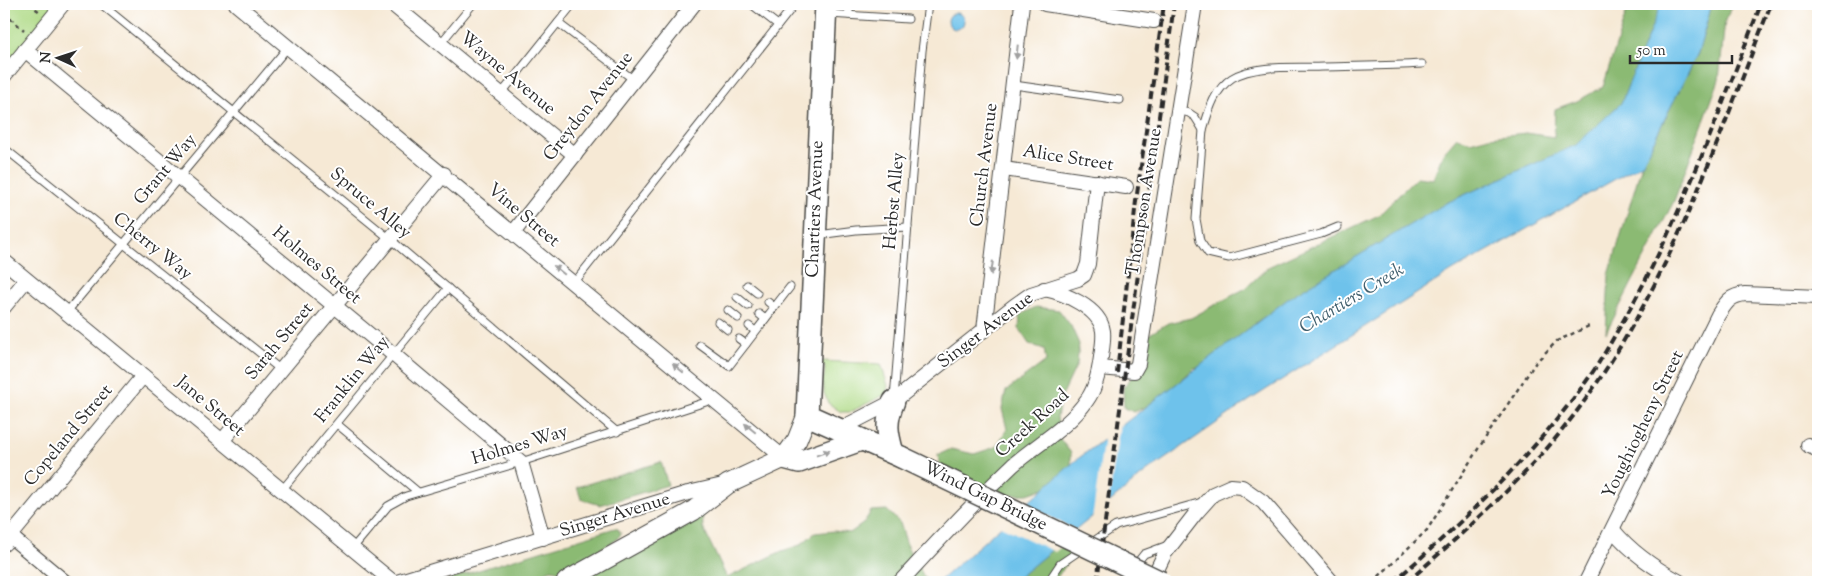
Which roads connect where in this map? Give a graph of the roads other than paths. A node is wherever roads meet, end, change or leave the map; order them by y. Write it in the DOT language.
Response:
graph roads {
  1 [pos="63,4"];
  2 [pos="101,4"];
  3 [pos="236,4"];
  4 [pos="392,4"];
  5 [pos="472,4"];
  6 [pos="573,4"];
  7 [pos="694,4"];
  8 [pos="751,4"];
  9 [pos="795,4"];
  10 [pos="849,4"];
  11 [pos="928,4"];
  12 [pos="1022,4"];
  13 [pos="1045,4"];
  14 [pos="1195,4"];
  15 [pos="826,9"];
  16 [pos="849,16"];
  17 [pos="908,19"];
  18 [pos="1154,21"];
  19 [pos="558,23"];
  20 [pos="778,25"];
  21 [pos="440,44"];
  22 [pos="288,47"];
  23 [pos="25,50"];
  24 [pos="1422,64"];
  25 [pos="4,76"];
  26 [pos="634,80"];
  27 [pos="1014,85"];
  28 [pos="501,94"];
  29 [pos="1120,100"];
  30 [pos="1178,110"];
  31 [pos="235,112"];
  32 [pos="1203,130"];
  33 [pos="4,148"];
  34 [pos="575,155"];
  35 [pos="1004,168"];
  36 [pos="444,174"];
  37 [pos="179,178"];
  38 [pos="1096,182"];
  39 [pos="1126,187"];
  40 [pos="908,227"];
  41 [pos="1338,227"];
  42 [pos="513,232"];
  43 [pos="815,236"];
  44 [pos="390,239"];
  45 [pos="124,244"];
  46 [pos="4,261"];
  47 [pos="26,280"];
  48 [pos="574,283"];
  49 [pos="747,285"];
  50 [pos="790,287"];
  51 [pos="448,288"];
  52 [pos="1044,289"];
  53 [pos="757,293"];
  54 [pos="738,297"];
  55 [pos="1818,297"];
  56 [pos="334,306"];
  57 [pos="748,306"];
  58 [pos="4,307"];
  59 [pos="728,310"];
  60 [pos="66,313"];
  61 [pos="758,314"];
  62 [pos="738,318"];
  63 [pos="765,319"];
  64 [pos="718,322"];
  65 [pos="728,330"];
  66 [pos="984,330"];
  67 [pos="739,339"];
  68 [pos="746,344"];
  69 [pos="700,345"];
  70 [pos="394,355"];
  71 [pos="1100,368"];
  72 [pos="281,370"];
  73 [pos="143,376"];
  74 [pos="715,399"];
  75 [pos="894,401"];
  76 [pos="807,415"];
  77 [pos="337,424"];
  78 [pos="838,430"];
  79 [pos="616,432"];
  80 [pos="861,440"];
  81 [pos="222,441"];
  82 [pos="897,455"];
  83 [pos="784,458"];
  84 [pos="521,462"];
  85 [pos="728,484"];
  86 [pos="282,490"];
  87 [pos="418,492"];
  88 [pos="1207,501"];
  89 [pos="1613,530"];
  90 [pos="6,537"];
  91 [pos="543,538"];
  92 [pos="1173,543"];
  93 [pos="352,549"];
  94 [pos="65,582"];
  95 [pos="393,582"];
  96 [pos="397,582"];
  97 [pos="566,582"];
  98 [pos="900,582"];
  99 [pos="1048,582"];
  100 [pos="1122,582"];
  101 [pos="1151,582"];
  102 [pos="1161,582"];
  103 [pos="1332,582"];
  104 [pos="1586,582"];
  105 [pos="1680,582"];
  1 -- 23 [label="street"];
  2 -- 31 [label="lane, Spruce Alley"];
  3 -- 22 [label="street, Vine Street"];
  4 -- 21 [label="street, Wayne Avenue"];
  5 -- 21 [label="lane"];
  6 -- 19 [label="lane"];
  7 -- 26 [label="street, Greydon Avenue"];
  8 -- 20 [label="lane"];
  9 -- 20 [label="lane"];
  10 -- 16 [label="lane"];
  11 -- 40 [label="lane, Herbst Alley"];
  12 -- 27 [label="street, Church Avenue, one-way"];
  13 -- 18 [label="street"];
  14 -- 30 [label="street, Thompson Avenue"];
  15 -- 16 [label="lane"];
  15 -- 43 [label="main road, Chartiers Avenue"];
  16 -- 17 [label="lane"];
  19 -- 26 [label="lane"];
  19 -- 28 [label="lane"];
  20 -- 48 [label="lane"];
  21 -- 28 [label="street, Wayne Avenue"];
  22 -- 31 [label="lane, Grant Way"];
  22 -- 36 [label="street, Vine Street"];
  23 -- 25 [label="street"];
  23 -- 37 [label="street, Holmes Street"];
  24 -- 32 [label="lane"];
  26 -- 34 [label="street, Greydon Avenue"];
  27 -- 29 [label="lane"];
  27 -- 35 [label="street, Church Avenue"];
  28 -- 34 [label="street, Wayne Avenue"];
  30 -- 32 [label="lane"];
  30 -- 71 [label="street, Thompson Avenue"];
  31 -- 37 [label="lane, Grant Way"];
  31 -- 44 [label="lane, Spruce Alley"];
  32 -- 41 [label="lane"];
  33 -- 45 [label="lane, Cherry Way"];
  34 -- 42 [label="street, Greydon Avenue"];
  35 -- 38 [label="street, Alice Street"];
  35 -- 66 [label="street, Church Avenue, one-way"];
  36 -- 42 [label="street, Vine Street"];
  36 -- 44 [label="street, Sarah Street"];
  37 -- 45 [label="lane, Grant Way"];
  37 -- 56 [label="street, Holmes Street"];
  38 -- 39 [label="street, Alice Street"];
  38 -- 52 [label="street, Singer Avenue"];
  40 -- 43 [label="lane"];
  40 -- 75 [label="lane, Herbst Alley"];
  48 -- 42 [label="street, Vine Street, one-way"];
  43 -- 76 [label="main road, Chartiers Avenue"];
  44 -- 51 [label="lane, Spruce Alley"];
  44 -- 56 [label="street, Sarah Street"];
  45 -- 60 [label="lane, Grant Way"];
  45 -- 72 [label="lane, Cherry Way"];
  46 -- 47 [label="street, Jane Street"];
  47 -- 58 [label="street"];
  47 -- 60 [label="street, Jane Street"];
  74 -- 48 [label="street, Vine Street, one-way"];
  49 -- 53 [label="lane"];
  50 -- 63 [label="lane"];
  51 -- 70 [label="lane, Franklin Way"];
  51 -- 79 [label="lane, Spruce Alley"];
  52 -- 66 [label="street, Singer Avenue"];
  52 -- 71 [label="street, Creek Road"];
  54 -- 57 [label="lane"];
  55 -- 89 [label="street, Youghiogheny Street"];
  56 -- 70 [label="street, Holmes Street"];
  56 -- 72 [label="street, Sarah Street"];
  59 -- 62 [label="lane"];
  60 -- 73 [label="street, Jane Street"];
  61 -- 63 [label="lane"];
  63 -- 68 [label="lane"];
  64 -- 65 [label="lane"];
  66 -- 75 [label="street, Singer Avenue"];
  67 -- 68 [label="lane"];
  68 -- 69 [label="lane"];
  70 -- 77 [label="lane, Franklin Way"];
  70 -- 84 [label="street, Holmes Street"];
  71 -- 98 [label="street, Creek Road"];
  72 -- 81 [label="street, Sarah Street"];
  73 -- 81 [label="street, Jane Street"];
  73 -- 90 [label="street, Copeland Street"];
  74 -- 79 [label="lane, Holmes Way"];
  83 -- 74 [label="street, Vine Street, one-way"];
  75 -- 78 [label="street, Singer Avenue"];
  75 -- 82 [label="main road"];
  76 -- 78 [label="main road, Wind Gap Bridge"];
  76 -- 83 [label="street"];
  77 -- 86 [label="lane, Franklin Way"];
  77 -- 87 [label="lane"];
  78 -- 80 [label="main road, Wind Gap Bridge"];
  79 -- 84 [label="lane, Holmes Way"];
  80 -- 82 [label="main road, Wind Gap Bridge"];
  83 -- 80 [label="main road, one-way"];
  81 -- 86 [label="street, Jane Street"];
  82 -- 102 [label="main road, Wind Gap Bridge, bridge"];
  83 -- 85 [label="street, Singer Avenue"];
  84 -- 87 [label="lane, Holmes Way"];
  84 -- 91 [label="street"];
  85 -- 91 [label="street, Singer Avenue"];
  85 -- 97 [label="street"];
  86 -- 93 [label="street, Jane Street"];
  87 -- 93 [label="lane, Holmes Way"];
  88 -- 92 [label="street"];
  88 -- 99 [label="lane"];
  88 -- 103 [label="street"];
  89 -- 104 [label="street, Youghiogheny Street"];
  89 -- 105 [label="street"];
  90 -- 94 [label="street"];
  91 -- 96 [label="street, Singer Avenue"];
  92 -- 100 [label="lane"];
  92 -- 101 [label="street"];
  93 -- 95 [label="street, Jane Street"];
}
